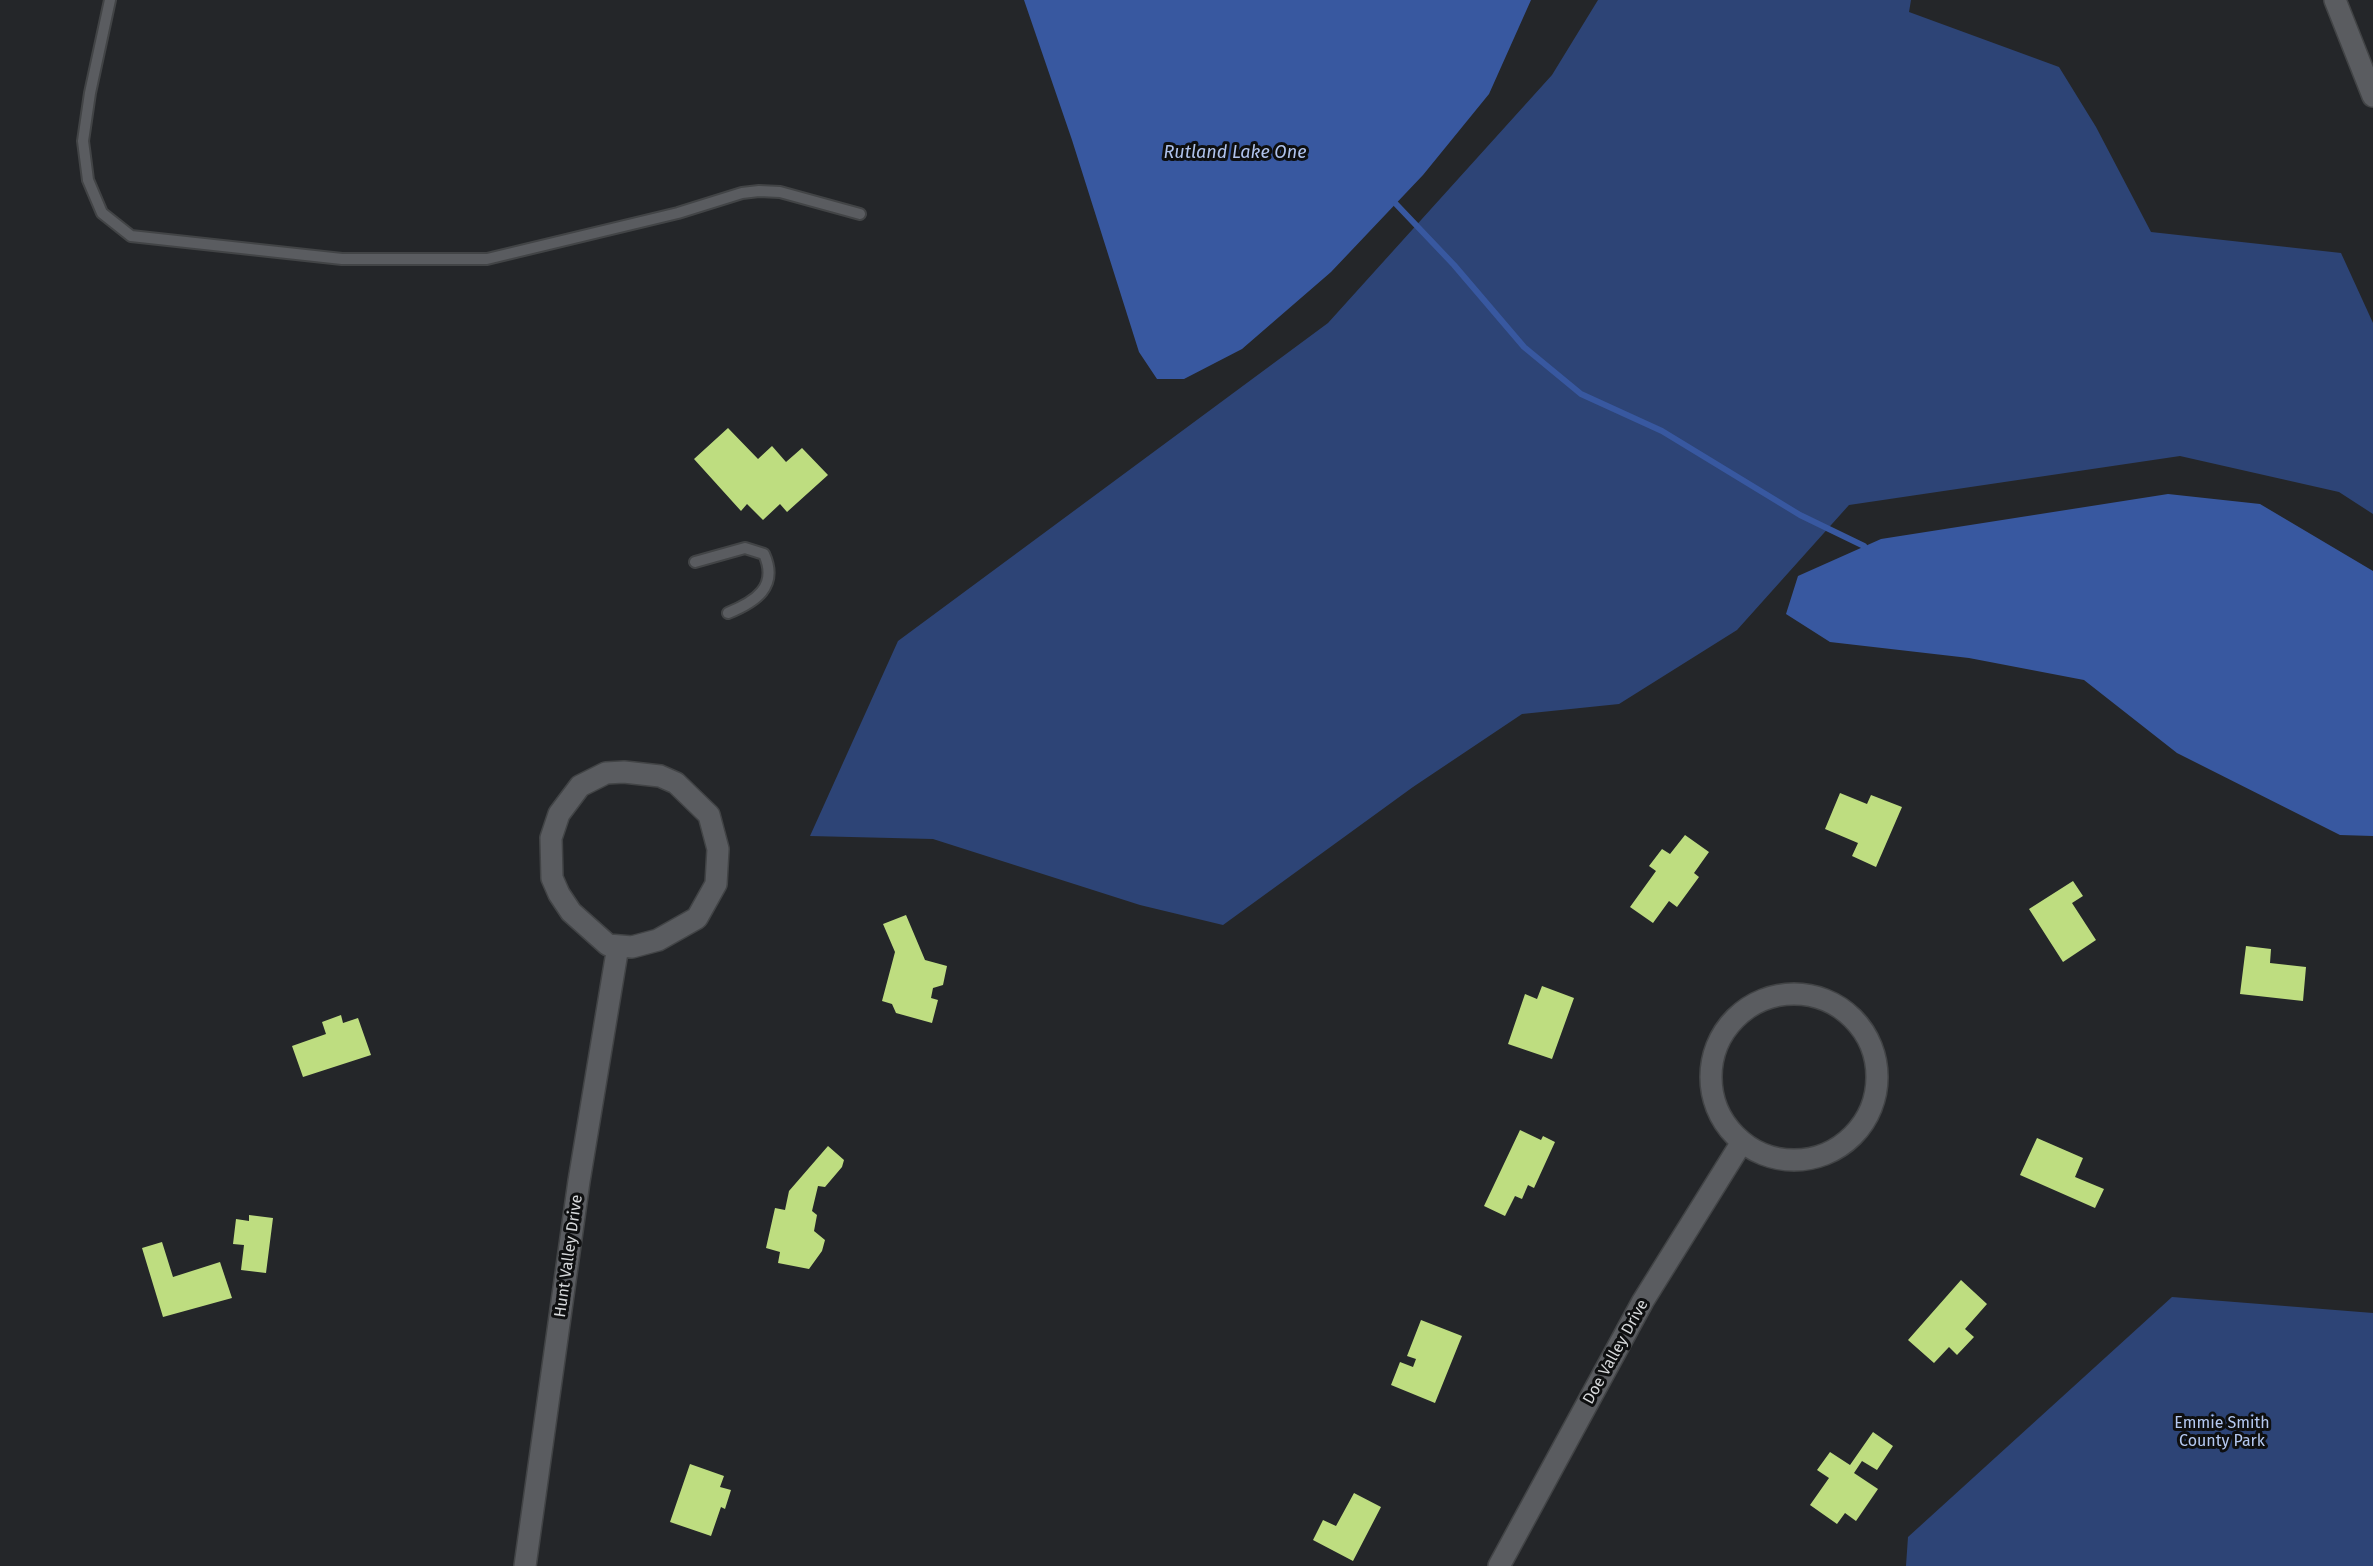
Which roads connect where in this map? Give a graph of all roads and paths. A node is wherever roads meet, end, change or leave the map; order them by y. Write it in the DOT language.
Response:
graph roads {
  1 [pos="110,0"];
  2 [pos="2335,0"];
  3 [pos="2373,96"];
  4 [pos="860,214"];
  5 [pos="695,561"];
  6 [pos="728,613"];
  7 [pos="618,946"];
  8 [pos="1742,1142"];
  9 [pos="525,1566"];
  10 [pos="1499,1566"];
  1 -- 4 [label="lane"];
  2 -- 3 [label="street"];
  5 -- 6 [label="lane"];
  7 -- 7 [label="street"];
  7 -- 9 [label="street, Hunt Valley Drive"];
  8 -- 8 [label="street"];
  8 -- 10 [label="street, Doe Valley Drive"];
}
